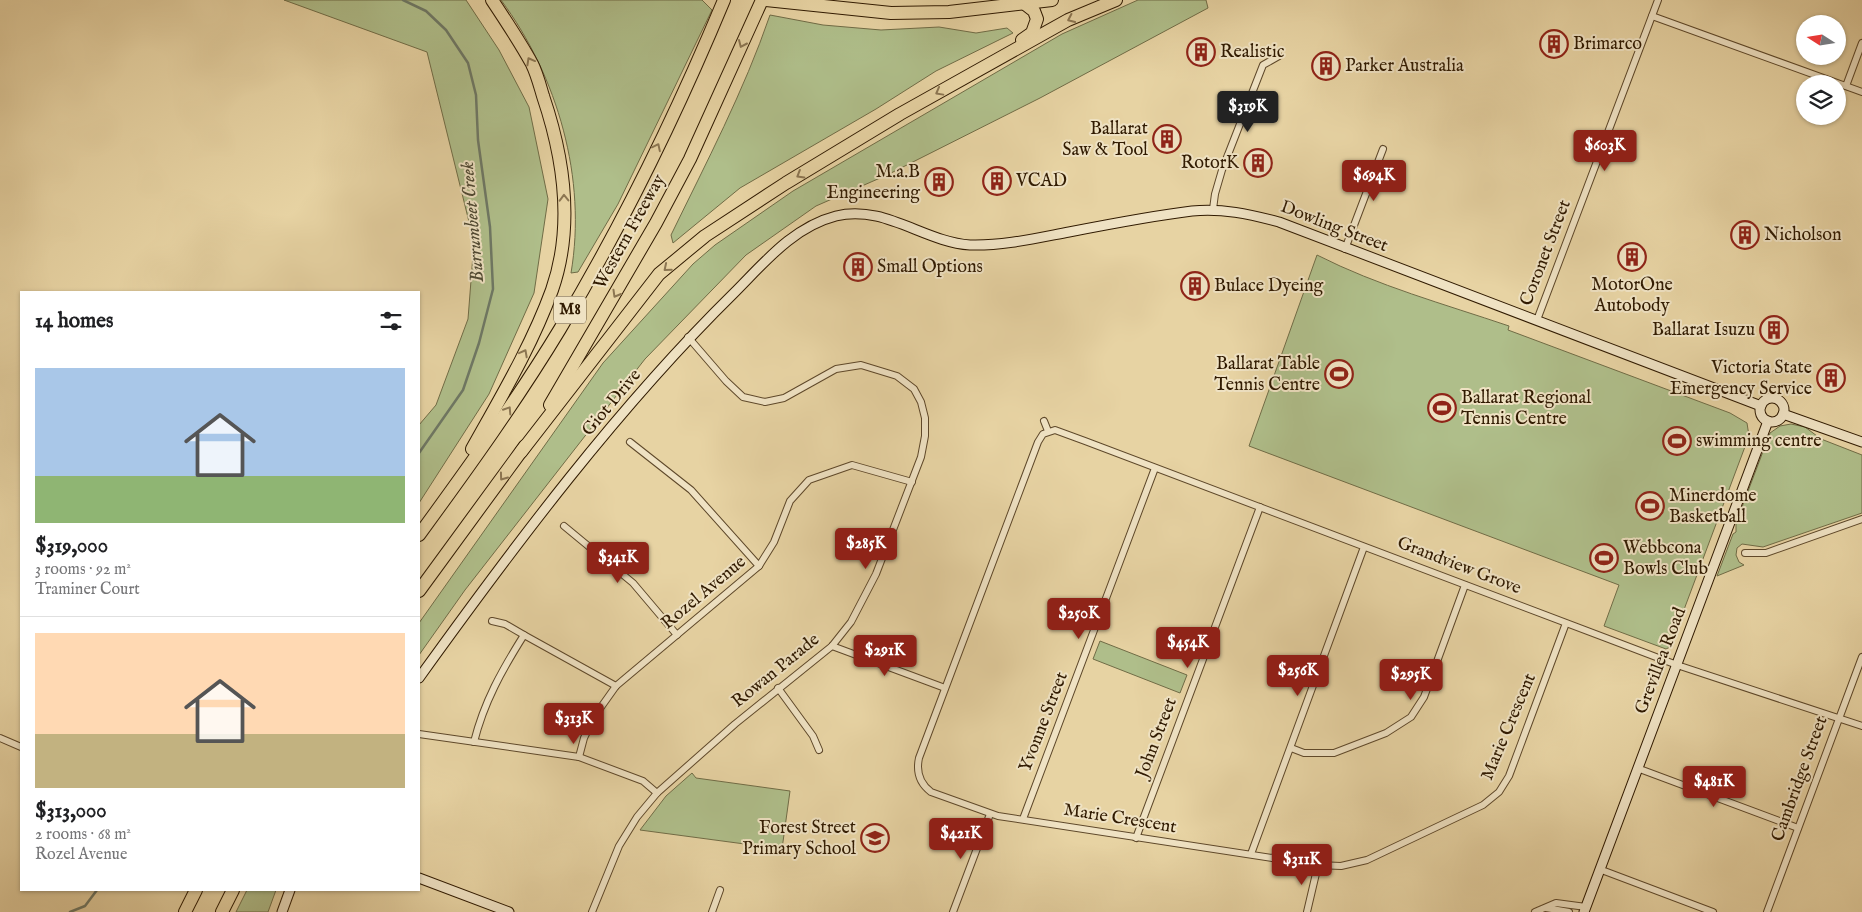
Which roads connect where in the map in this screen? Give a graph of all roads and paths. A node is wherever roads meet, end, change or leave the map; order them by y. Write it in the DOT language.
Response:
graph roads {
  1 [pos="492,0"];
  2 [pos="724,0"];
  3 [pos="762,0"];
  4 [pos="766,0"];
  5 [pos="1052,0"];
  6 [pos="1116,0"];
  7 [pos="1658,0"];
  8 [pos="1026,2"];
  9 [pos="1652,16"];
  10 [pos="1862,43"];
  11 [pos="1279,56"];
  12 [pos="982,68"];
  13 [pos="1816,75"];
  14 [pos="1846,86"];
  15 [pos="1862,92"];
  16 [pos="1383,149"];
  17 [pos="1213,209"];
  18 [pos="878,216"];
  19 [pos="1345,248"];
  20 [pos="1537,320"];
  21 [pos="688,337"];
  22 [pos="1761,406"];
  23 [pos="1783,414"];
  24 [pos="1768,421"];
  25 [pos="1044,422"];
  26 [pos="1048,431"];
  27 [pos="630,442"];
  28 [pos="1862,442"];
  29 [pos="521,452"];
  30 [pos="1155,468"];
  31 [pos="912,482"];
  32 [pos="442,504"];
  33 [pos="1260,507"];
  34 [pos="1862,519"];
  35 [pos="564,526"];
  36 [pos="420,534"];
  37 [pos="1364,547"];
  38 [pos="1745,553"];
  39 [pos="759,566"];
  40 [pos="1465,585"];
  41 [pos="420,590"];
  42 [pos="492,621"];
  43 [pos="1566,623"];
  44 [pos="524,635"];
  45 [pos="677,635"];
  46 [pos="832,646"];
  47 [pos="1862,656"];
  48 [pos="1677,665"];
  49 [pos="420,677"];
  50 [pos="616,686"];
  51 [pos="778,688"];
  52 [pos="945,688"];
  53 [pos="1839,718"];
  54 [pos="1862,726"];
  55 [pos="420,734"];
  56 [pos="0,738"];
  57 [pos="474,742"];
  58 [pos="20,747"];
  59 [pos="1291,748"];
  60 [pos="819,750"];
  61 [pos="579,756"];
  62 [pos="1637,768"];
  63 [pos="657,794"];
  64 [pos="990,814"];
  65 [pos="1024,819"];
  66 [pos="1798,828"];
  67 [pos="1136,838"];
  68 [pos="1251,854"];
  69 [pos="1318,865"];
  70 [pos="1599,869"];
  71 [pos="420,878"];
  72 [pos="720,890"];
  73 [pos="196,891"];
  74 [pos="232,891"];
  75 [pos="290,891"];
  76 [pos="1542,908"];
  77 [pos="1585,909"];
  78 [pos="185,912"];
  79 [pos="222,912"];
  80 [pos="282,912"];
  81 [pos="509,912"];
  82 [pos="592,912"];
  83 [pos="712,912"];
  84 [pos="953,912"];
  85 [pos="1307,912"];
  86 [pos="1534,912"];
  87 [pos="1568,912"];
  88 [pos="1712,912"];
  89 [pos="1767,912"];
  32 -- 1 [label="highway, one-way"];
  32 -- 2 [label="highway, Western Freeway / M8, one-way"];
  3 -- 29 [label="highway, Western Freeway / M8, one-way"];
  4 -- 8 [label="highway"];
  5 -- 8 [label="highway"];
  6 -- 12 [label="highway, one-way"];
  7 -- 9 [label="street, Coronet Street"];
  8 -- 12 [label="highway"];
  9 -- 13 [label="street"];
  9 -- 20 [label="street, Coronet Street"];
  10 -- 14 [label="street"];
  11 -- 17 [label="street"];
  12 -- 29 [label="highway, one-way"];
  14 -- 15 [label="street"];
  16 -- 19 [label="street"];
  17 -- 18 [label="street, Dowling Street"];
  17 -- 19 [label="street, Dowling Street"];
  18 -- 21 [label="street, Giot Drive"];
  19 -- 20 [label="street, Dowling Street"];
  20 -- 22 [label="street, Dowling Street"];
  21 -- 31 [label="street, Rowan Parade"];
  21 -- 49 [label="street, Giot Drive"];
  22 -- 23 [label="street"];
  22 -- 24 [label="street"];
  23 -- 24 [label="street"];
  23 -- 28 [label="street"];
  24 -- 48 [label="street, Grevillea Road"];
  25 -- 26 [label="street"];
  26 -- 30 [label="street, Grandview Grove"];
  26 -- 52 [label="street, Marie Crescent"];
  27 -- 39 [label="street"];
  29 -- 41 [label="highway, Western Freeway / M8, one-way"];
  30 -- 33 [label="street, Grandview Grove"];
  30 -- 65 [label="street, Yvonne Street"];
  31 -- 39 [label="street, Rozel Avenue"];
  31 -- 46 [label="street, Rowan Parade"];
  32 -- 36 [label="highway, Western Freeway / M8"];
  33 -- 37 [label="street, Grandview Grove"];
  33 -- 67 [label="street, John Street"];
  34 -- 38 [label="street"];
  35 -- 45 [label="street"];
  37 -- 40 [label="street, Grandview Grove"];
  37 -- 59 [label="street"];
  39 -- 45 [label="street, Rozel Avenue"];
  40 -- 43 [label="street, Grandview Grove"];
  40 -- 59 [label="street"];
  42 -- 44 [label="street"];
  43 -- 48 [label="street, Grandview Grove"];
  43 -- 69 [label="street, Marie Crescent"];
  44 -- 50 [label="street"];
  44 -- 57 [label="street"];
  45 -- 50 [label="street, Rozel Avenue"];
  46 -- 51 [label="street, Rowan Parade"];
  46 -- 52 [label="street"];
  47 -- 53 [label="street, Cambridge Street"];
  48 -- 53 [label="street, Grandview Grove"];
  48 -- 62 [label="street, Grevillea Road"];
  50 -- 61 [label="street, Rozel Avenue"];
  51 -- 60 [label="street"];
  51 -- 63 [label="street, Rowan Parade"];
  52 -- 64 [label="street, Marie Crescent"];
  53 -- 54 [label="street, Grandview Grove"];
  53 -- 66 [label="street, Cambridge Street"];
  55 -- 57 [label="street"];
  56 -- 58 [label="street"];
  57 -- 61 [label="street"];
  59 -- 68 [label="street"];
  61 -- 63 [label="street"];
  62 -- 66 [label="street"];
  62 -- 70 [label="street, Grevillea Road"];
  63 -- 82 [label="street, Rowan Parade"];
  64 -- 65 [label="street, Marie Crescent"];
  64 -- 84 [label="street"];
  65 -- 67 [label="street, Marie Crescent"];
  66 -- 89 [label="street, Cambridge Street"];
  67 -- 68 [label="street, Marie Crescent"];
  68 -- 69 [label="street, Marie Crescent"];
  69 -- 85 [label="street"];
  70 -- 77 [label="street, Grevillea Road"];
  70 -- 88 [label="street"];
  71 -- 81 [label="street"];
  72 -- 83 [label="street"];
  73 -- 78 [label="highway"];
  74 -- 79 [label="highway"];
  75 -- 80 [label="street"];
  76 -- 77 [label="street"];
  76 -- 86 [label="street"];
  76 -- 87 [label="street"];
}
